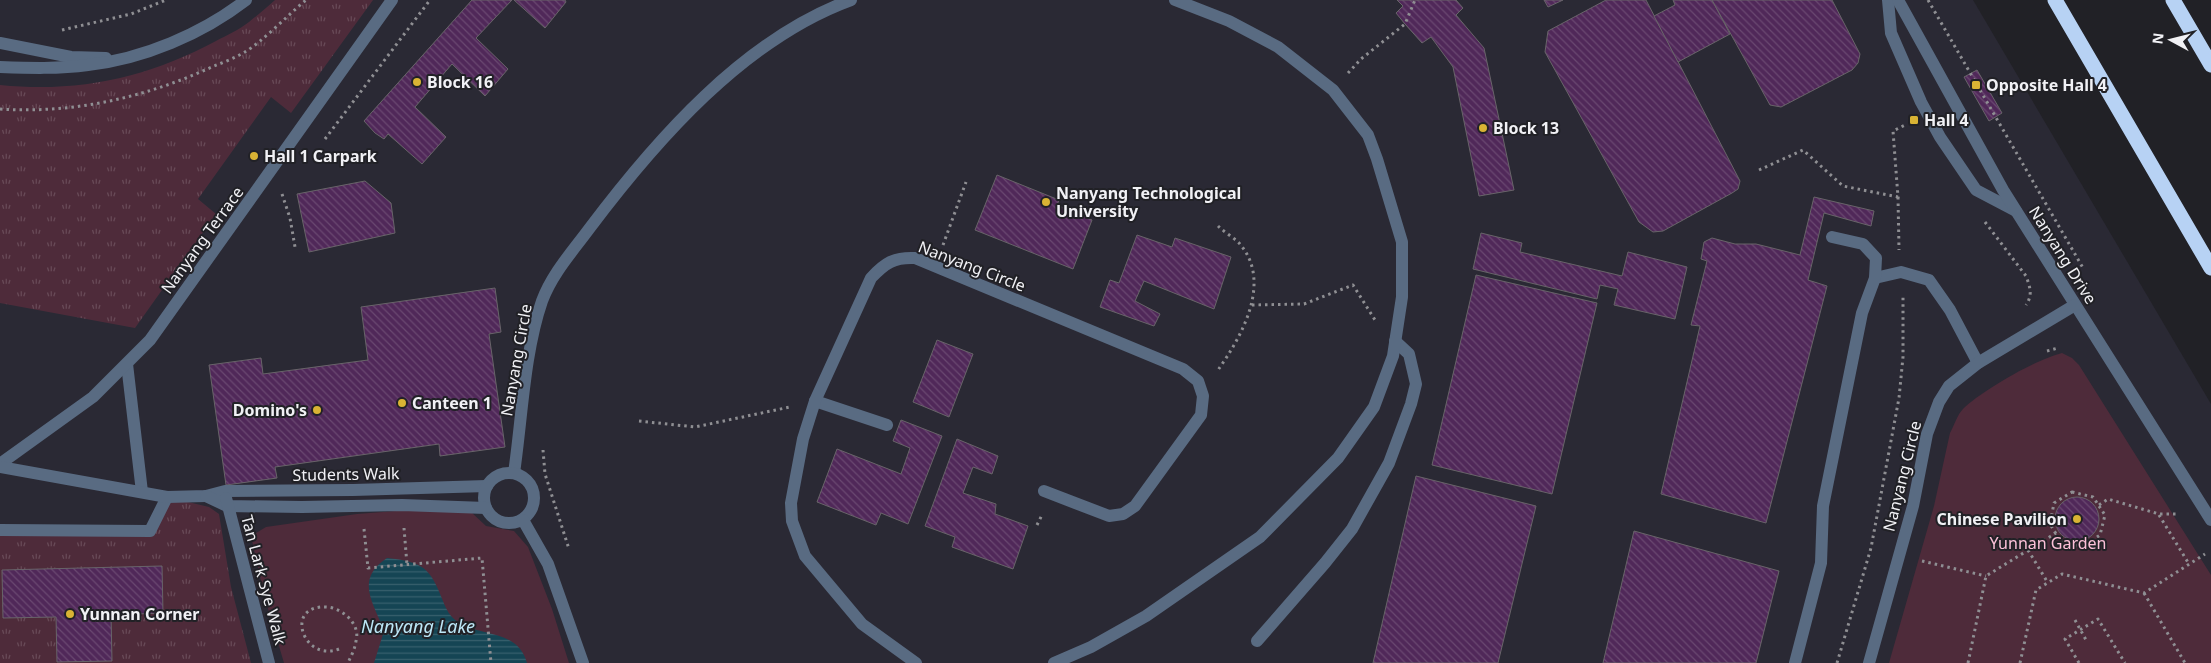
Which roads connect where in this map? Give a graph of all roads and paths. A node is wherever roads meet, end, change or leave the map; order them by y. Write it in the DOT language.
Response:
graph roads {
  1 [pos="166,0"];
  2 [pos="246,0"];
  3 [pos="306,0"];
  4 [pos="392,0"];
  5 [pos="430,0"];
  6 [pos="851,0"];
  7 [pos="1175,0"];
  8 [pos="1415,0"];
  9 [pos="1888,0"];
  10 [pos="1898,0"];
  11 [pos="1928,0"];
  12 [pos="2055,0"];
  13 [pos="2173,0"];
  14 [pos="2178,0"];
  15 [pos="56,31"];
  16 [pos="0,43"];
  17 [pos="2211,56"];
  18 [pos="121,58"];
  19 [pos="1360,59"];
  20 [pos="2211,65"];
  21 [pos="0,67"];
  22 [pos="0,110"];
  23 [pos="1914,120"];
  24 [pos="319,146"];
  25 [pos="1759,170"];
  26 [pos="966,182"];
  27 [pos="1898,197"];
  28 [pos="276,199"];
  29 [pos="2016,211"];
  30 [pos="1981,216"];
  31 [pos="1218,226"];
  32 [pos="1832,236"];
  33 [pos="294,247"];
  34 [pos="1907,250"];
  35 [pos="1900,252"];
  36 [pos="935,267"];
  37 [pos="2211,268"];
  38 [pos="1901,272"];
  39 [pos="2085,272"];
  40 [pos="1875,278"];
  41 [pos="1252,305"];
  42 [pos="2075,305"];
  43 [pos="2026,306"];
  44 [pos="1376,322"];
  45 [pos="1395,341"];
  46 [pos="2058,348"];
  47 [pos="2042,352"];
  48 [pos="1978,363"];
  49 [pos="127,364"];
  50 [pos="1198,381"];
  51 [pos="815,401"];
  52 [pos="639,421"];
  53 [pos="887,425"];
  54 [pos="542,445"];
  55 [pos="0,465"];
  56 [pos="514,473"];
  57 [pos="487,486"];
  58 [pos="225,491"];
  59 [pos="1044,491"];
  60 [pos="142,492"];
  61 [pos="206,496"];
  62 [pos="167,497"];
  63 [pos="2099,505"];
  64 [pos="226,506"];
  65 [pos="486,508"];
  66 [pos="2159,514"];
  67 [pos="2178,514"];
  68 [pos="403,520"];
  69 [pos="523,520"];
  70 [pos="2211,520"];
  71 [pos="364,523"];
  72 [pos="0,530"];
  73 [pos="2056,533"];
  74 [pos="2028,550"];
  75 [pos="570,551"];
  76 [pos="2205,554"];
  77 [pos="1926,562"];
  78 [pos="2189,564"];
  79 [pos="407,565"];
  80 [pos="1986,576"];
  81 [pos="2048,583"];
  82 [pos="2144,593"];
  83 [pos="2075,620"];
  84 [pos="2081,630"];
  85 [pos="2086,640"];
  86 [pos="1257,641"];
  87 [pos="305,644"];
  88 [pos="339,649"];
  89 [pos="332,656"];
  90 [pos="2184,661"];
  91 [pos="269,663"];
  92 [pos="348,663"];
  93 [pos="491,663"];
  94 [pos="582,663"];
  95 [pos="916,663"];
  96 [pos="1054,663"];
  97 [pos="1795,663"];
  98 [pos="1837,663"];
  99 [pos="1869,663"];
  100 [pos="1968,663"];
  101 [pos="2020,663"];
  102 [pos="2079,663"];
  103 [pos="2124,663"];
  104 [pos="2177,663"];
  1 -- 15 [label="path"];
  2 -- 18 [label="street"];
  3 -- 22 [label="path"];
  4 -- 49 [label="street, Nanyang Terrace"];
  5 -- 24 [label="path"];
  6 -- 56 [label="street, Nanyang Circle"];
  7 -- 45 [label="street"];
  8 -- 19 [label="path"];
  9 -- 29 [label="street"];
  10 -- 29 [label="street, Nanyang Drive"];
  11 -- 39 [label="path"];
  12 -- 37 [label="highway"];
  13 -- 20 [label="highway"];
  14 -- 17 [label="highway"];
  16 -- 18 [label="street"];
  18 -- 21 [label="street"];
  23 -- 27 [label="path"];
  25 -- 27 [label="path"];
  26 -- 36 [label="path"];
  27 -- 35 [label="path"];
  28 -- 33 [label="path"];
  29 -- 42 [label="street, Nanyang Drive"];
  30 -- 43 [label="path"];
  31 -- 41 [label="path"];
  32 -- 40 [label="street"];
  34 -- 35 [label="path"];
  35 -- 38 [label="path"];
  36 -- 50 [label="street, Nanyang Circle"];
  36 -- 51 [label="street, Nanyang Circle"];
  38 -- 40 [label="street"];
  38 -- 48 [label="street"];
  38 -- 98 [label="path"];
  40 -- 97 [label="street"];
  41 -- 44 [label="path"];
  41 -- 50 [label="path"];
  42 -- 48 [label="street, Nanyang Circle"];
  42 -- 70 [label="street, Nanyang Drive"];
  45 -- 86 [label="street"];
  45 -- 96 [label="street"];
  46 -- 47 [label="path"];
  48 -- 99 [label="street, Nanyang Circle"];
  49 -- 55 [label="street, Nanyang Terrace"];
  49 -- 60 [label="street"];
  50 -- 59 [label="street"];
  51 -- 52 [label="path"];
  51 -- 53 [label="street"];
  51 -- 95 [label="street, Nanyang Circle"];
  54 -- 75 [label="path"];
  55 -- 60 [label="street, Students Walk"];
  56 -- 57 [label="street"];
  56 -- 69 [label="street"];
  57 -- 58 [label="street, Students Walk"];
  57 -- 65 [label="street"];
  58 -- 61 [label="street, Students Walk"];
  58 -- 64 [label="street, Tan Lark Sye Walk"];
  60 -- 62 [label="street, Students Walk"];
  61 -- 62 [label="street, Students Walk"];
  61 -- 64 [label="street, Students Walk"];
  62 -- 72 [label="street"];
  63 -- 66 [label="path"];
  63 -- 73 [label="path"];
  63 -- 73 [label="path"];
  64 -- 65 [label="street, Students Walk"];
  64 -- 91 [label="street, Tan Lark Sye Walk"];
  65 -- 69 [label="street"];
  66 -- 67 [label="path"];
  66 -- 78 [label="path"];
  68 -- 79 [label="path"];
  69 -- 94 [label="street"];
  71 -- 79 [label="path"];
  73 -- 74 [label="path"];
  74 -- 80 [label="path"];
  74 -- 81 [label="path"];
  76 -- 78 [label="path"];
  77 -- 80 [label="path"];
  78 -- 82 [label="path"];
  79 -- 93 [label="path"];
  80 -- 100 [label="path"];
  81 -- 82 [label="path"];
  81 -- 101 [label="path"];
  82 -- 90 [label="path"];
  83 -- 84 [label="path"];
  84 -- 85 [label="path"];
  84 -- 102 [label="path"];
  84 -- 103 [label="path"];
  87 -- 92 [label="path"];
  88 -- 89 [label="path"];
  90 -- 104 [label="path"];
}
